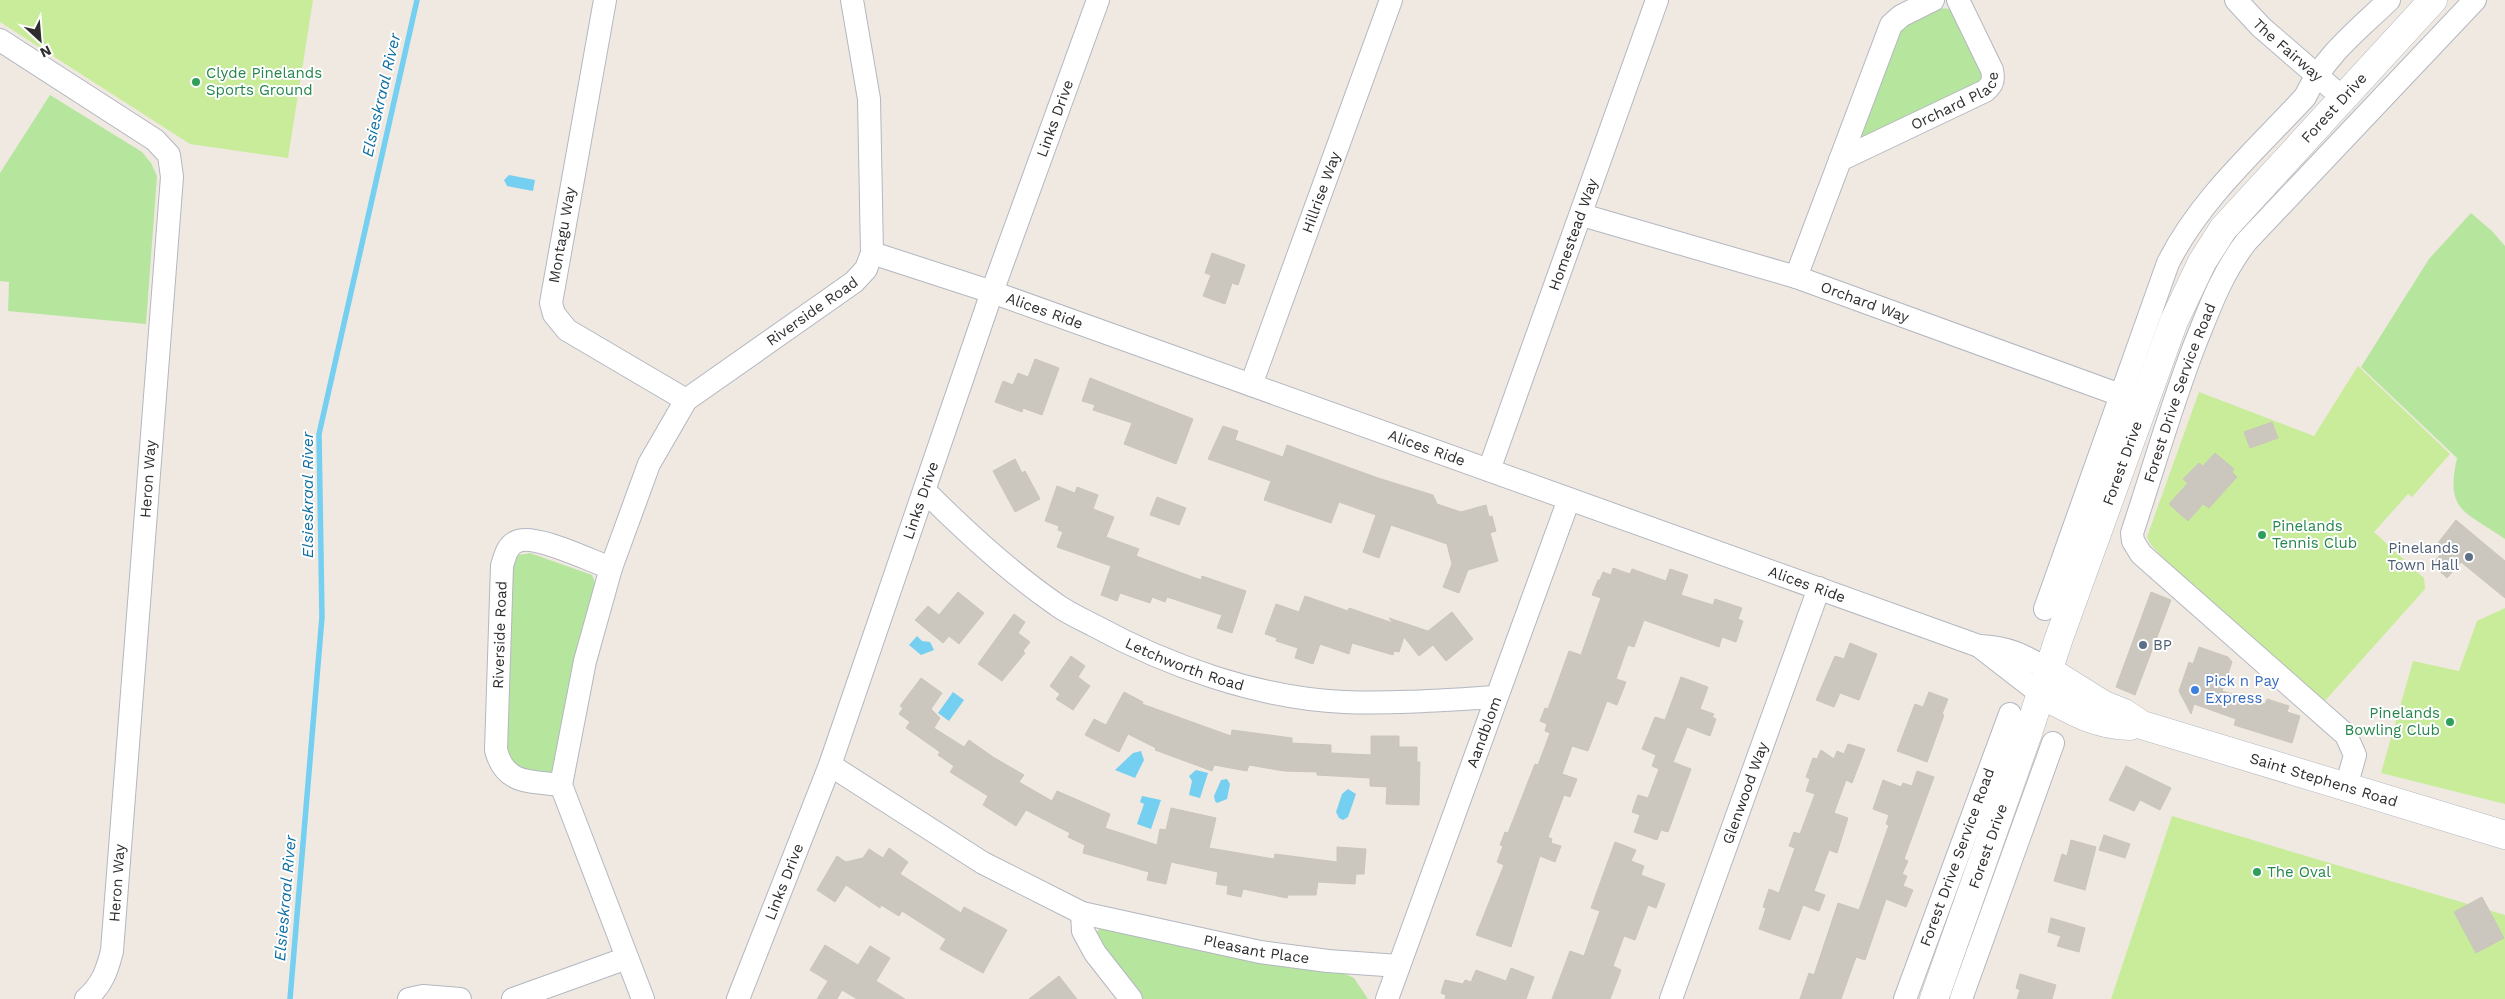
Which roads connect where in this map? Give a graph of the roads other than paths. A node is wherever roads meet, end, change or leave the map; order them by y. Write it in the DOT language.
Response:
graph roads {
  1 [pos="605,0"];
  2 [pos="852,0"];
  3 [pos="1098,0"];
  4 [pos="1391,0"];
  5 [pos="1657,0"];
  6 [pos="1933,0"];
  7 [pos="1958,0"];
  8 [pos="2236,0"];
  9 [pos="2389,0"];
  10 [pos="2433,0"];
  11 [pos="2475,0"];
  12 [pos="0,40"];
  13 [pos="2315,74"];
  14 [pos="2343,98"];
  15 [pos="1840,160"];
  16 [pos="1582,214"];
  17 [pos="872,253"];
  18 [pos="1796,277"];
  19 [pos="992,292"];
  20 [pos="1252,385"];
  21 [pos="2132,399"];
  22 [pos="686,400"];
  23 [pos="1489,470"];
  24 [pos="925,491"];
  25 [pos="1569,499"];
  26 [pos="611,568"];
  27 [pos="1819,588"];
  28 [pos="2045,609"];
  29 [pos="2045,682"];
  30 [pos="1496,697"];
  31 [pos="2010,714"];
  32 [pos="2052,743"];
  33 [pos="830,765"];
  34 [pos="561,785"];
  35 [pos="2346,787"];
  36 [pos="2505,835"];
  37 [pos="1082,913"];
  38 [pos="627,958"];
  39 [pos="1399,966"];
  40 [pos="86,999"];
  41 [pos="409,999"];
  42 [pos="460,999"];
  43 [pos="513,999"];
  44 [pos="643,999"];
  45 [pos="738,999"];
  46 [pos="1131,999"];
  47 [pos="1387,999"];
  48 [pos="1671,999"];
  49 [pos="1905,999"];
  50 [pos="1934,999"];
  51 [pos="1961,999"];
  1 -- 22 [label="street, Montagu Way"];
  2 -- 17 [label="street, Riverside Road"];
  3 -- 19 [label="street, Links Drive"];
  4 -- 20 [label="street, Hillrise Way"];
  5 -- 16 [label="street, Homestead Way"];
  6 -- 15 [label="street"];
  7 -- 15 [label="street, Orchard Place"];
  8 -- 13 [label="street, The Fairway"];
  9 -- 13 [label="street"];
  10 -- 14 [label="main road, Forest Drive"];
  11 -- 35 [label="street, Forest Drive Service Road"];
  12 -- 40 [label="street, Heron Way"];
  13 -- 14 [label="street, The Fairway"];
  13 -- 21 [label="street"];
  14 -- 21 [label="main road, Forest Drive"];
  15 -- 18 [label="street"];
  16 -- 18 [label="street, Orchard Way"];
  16 -- 23 [label="street, Homestead Way"];
  17 -- 19 [label="street, Alices Ride"];
  17 -- 22 [label="street, Riverside Road"];
  18 -- 21 [label="street, Orchard Way"];
  19 -- 20 [label="street, Alices Ride"];
  19 -- 24 [label="street, Links Drive"];
  20 -- 23 [label="street, Alices Ride"];
  21 -- 28 [label="street"];
  21 -- 29 [label="main road, Forest Drive"];
  22 -- 26 [label="street, Riverside Road"];
  23 -- 25 [label="street, Alices Ride"];
  24 -- 30 [label="street, Letchworth Road"];
  24 -- 33 [label="street, Links Drive"];
  25 -- 27 [label="street, Alices Ride"];
  25 -- 30 [label="street, Aandblom"];
  26 -- 34 [label="street, Riverside Road"];
  26 -- 34 [label="street, Riverside Road"];
  27 -- 29 [label="street, Alices Ride"];
  27 -- 48 [label="street, Glenwood Way"];
  29 -- 35 [label="main road, Saint Stephens Road"];
  29 -- 50 [label="main road, Forest Drive"];
  30 -- 39 [label="street, Aandblom"];
  31 -- 49 [label="street, Forest Drive Service Road"];
  32 -- 51 [label="street"];
  33 -- 37 [label="street, Pleasant Place"];
  33 -- 45 [label="street, Links Drive"];
  34 -- 38 [label="street"];
  35 -- 36 [label="main road, Saint Stephens Road"];
  37 -- 39 [label="street, Pleasant Place"];
  37 -- 46 [label="street"];
  38 -- 43 [label="street"];
  38 -- 44 [label="street"];
  39 -- 47 [label="street"];
  41 -- 42 [label="street"];
}
